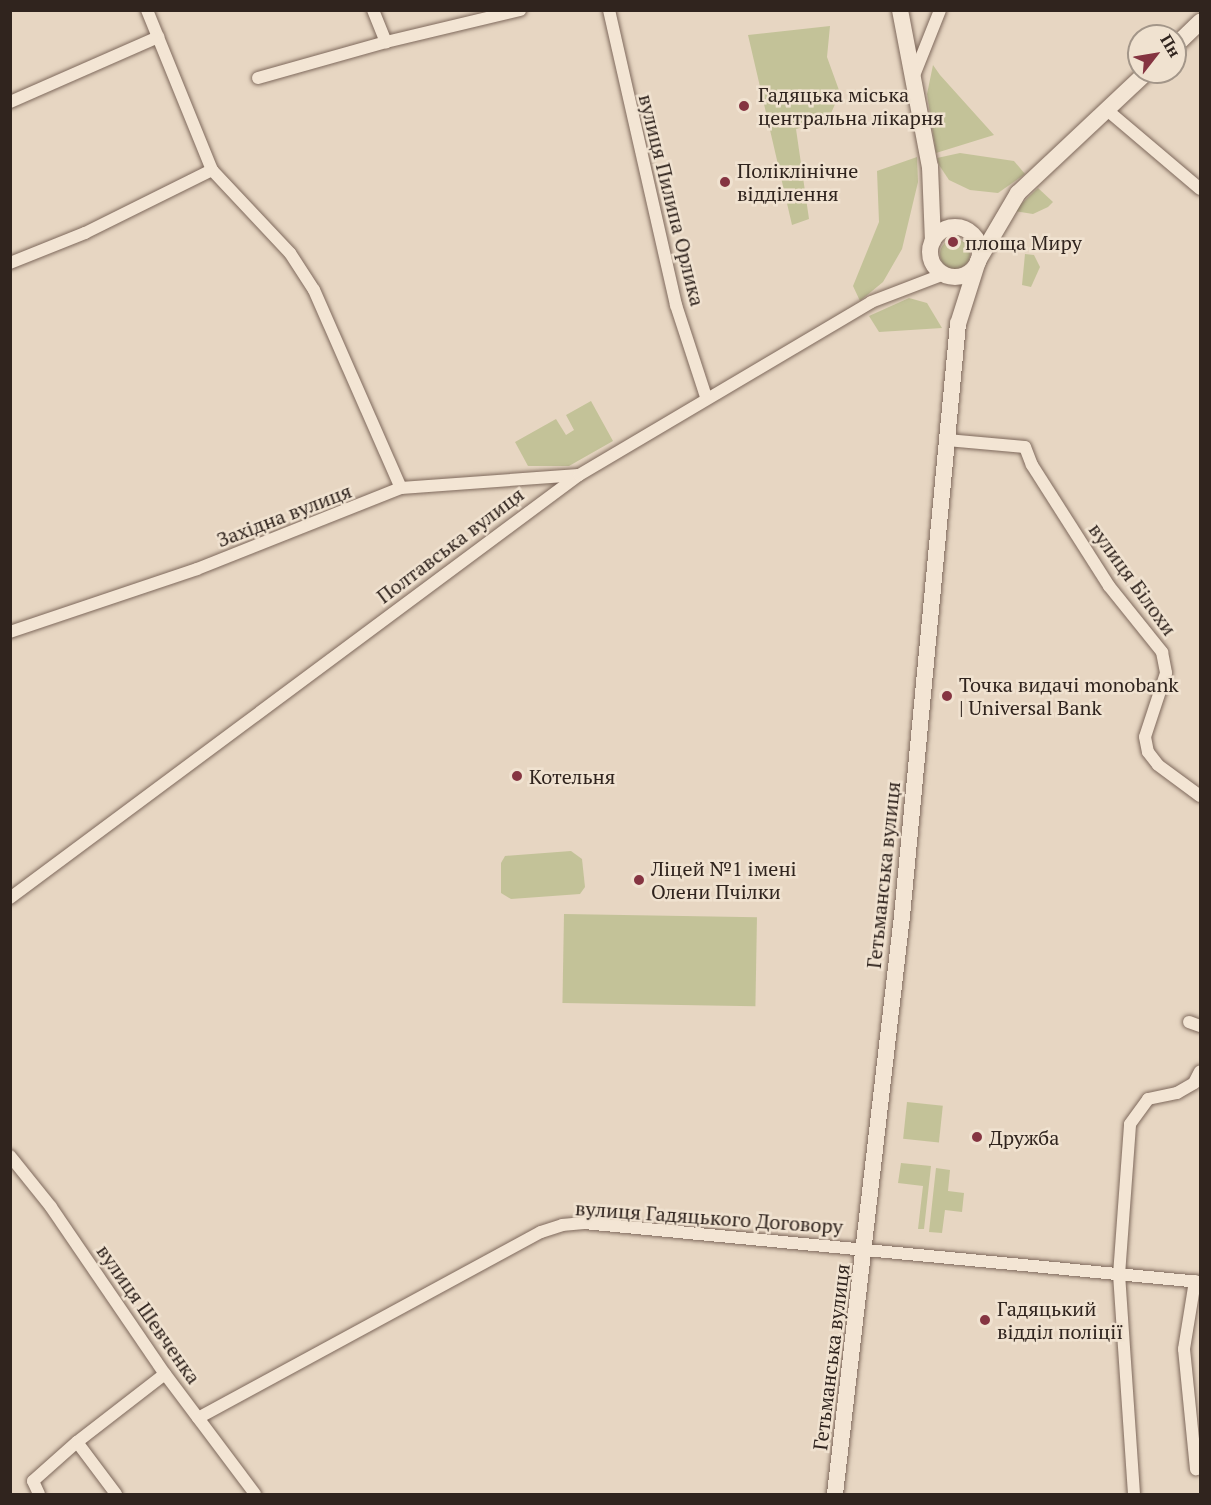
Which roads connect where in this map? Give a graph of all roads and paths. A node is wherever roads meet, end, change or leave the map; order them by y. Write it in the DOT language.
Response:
graph roads {
  1 [pos="147,10"];
  2 [pos="373,10"];
  3 [pos="520,10"];
  4 [pos="609,10"];
  5 [pos="900,10"];
  6 [pos="940,10"];
  7 [pos="1200,22"];
  8 [pos="1187,34"];
  9 [pos="158,37"];
  10 [pos="386,42"];
  11 [pos="258,78"];
  12 [pos="913,79"];
  13 [pos="1134,84"];
  14 [pos="10,102"];
  15 [pos="1107,110"];
  16 [pos="212,170"];
  17 [pos="1200,189"];
  18 [pos="933,241"];
  19 [pos="978,261"];
  20 [pos="10,263"];
  21 [pos="944,274"];
  22 [pos="706,398"];
  23 [pos="947,440"];
  24 [pos="579,475"];
  25 [pos="401,488"];
  26 [pos="10,632"];
  27 [pos="1200,796"];
  28 [pos="10,898"];
  29 [pos="1200,1071"];
  30 [pos="10,1156"];
  31 [pos="865,1249"];
  32 [pos="1119,1275"];
  33 [pos="1198,1282"];
  34 [pos="165,1374"];
  35 [pos="198,1418"];
  36 [pos="77,1442"];
  37 [pos="1196,1469"];
  38 [pos="39,1494"];
  39 [pos="116,1494"];
  40 [pos="255,1494"];
  41 [pos="835,1494"];
  42 [pos="1134,1494"];
  1 -- 9 [label="street"];
  2 -- 10 [label="street"];
  3 -- 10 [label="street"];
  4 -- 22 [label="street, вулиця Пилипа Орлика"];
  5 -- 12 [label="street"];
  6 -- 12 [label="street"];
  7 -- 8 [label="street"];
  9 -- 14 [label="street"];
  9 -- 16 [label="street"];
  10 -- 11 [label="street"];
  12 -- 18 [label="street"];
  13 -- 15 [label="street, Гетьманська вулиця"];
  15 -- 17 [label="street"];
  15 -- 19 [label="street, Гетьманська вулиця"];
  16 -- 20 [label="street"];
  16 -- 25 [label="street"];
  18 -- 19 [label="street"];
  18 -- 21 [label="street"];
  19 -- 21 [label="street"];
  19 -- 23 [label="street, Гетьманська вулиця"];
  21 -- 22 [label="street, Полтавська вулиця"];
  22 -- 24 [label="street, Полтавська вулиця"];
  23 -- 27 [label="street, вулиця Білохи"];
  23 -- 31 [label="street, Гетьманська вулиця"];
  24 -- 25 [label="street, Західна вулиця"];
  24 -- 28 [label="street, Полтавська вулиця"];
  25 -- 26 [label="street, Західна вулиця"];
  29 -- 32 [label="street"];
  30 -- 34 [label="street, вулиця Шевченка"];
  31 -- 32 [label="street, вулиця Гадяцького Договору"];
  31 -- 35 [label="street, вулиця Гадяцького Договору"];
  31 -- 41 [label="street, Гетьманська вулиця"];
  32 -- 33 [label="street, вулиця Гадяцького Договору"];
  32 -- 42 [label="street"];
  33 -- 37 [label="street, вулиця Гадяцького Договору"];
  34 -- 35 [label="street, вулиця Шевченка"];
  34 -- 36 [label="street"];
  35 -- 40 [label="street, вулиця Шевченка"];
  36 -- 38 [label="street"];
  36 -- 39 [label="street"];
}
